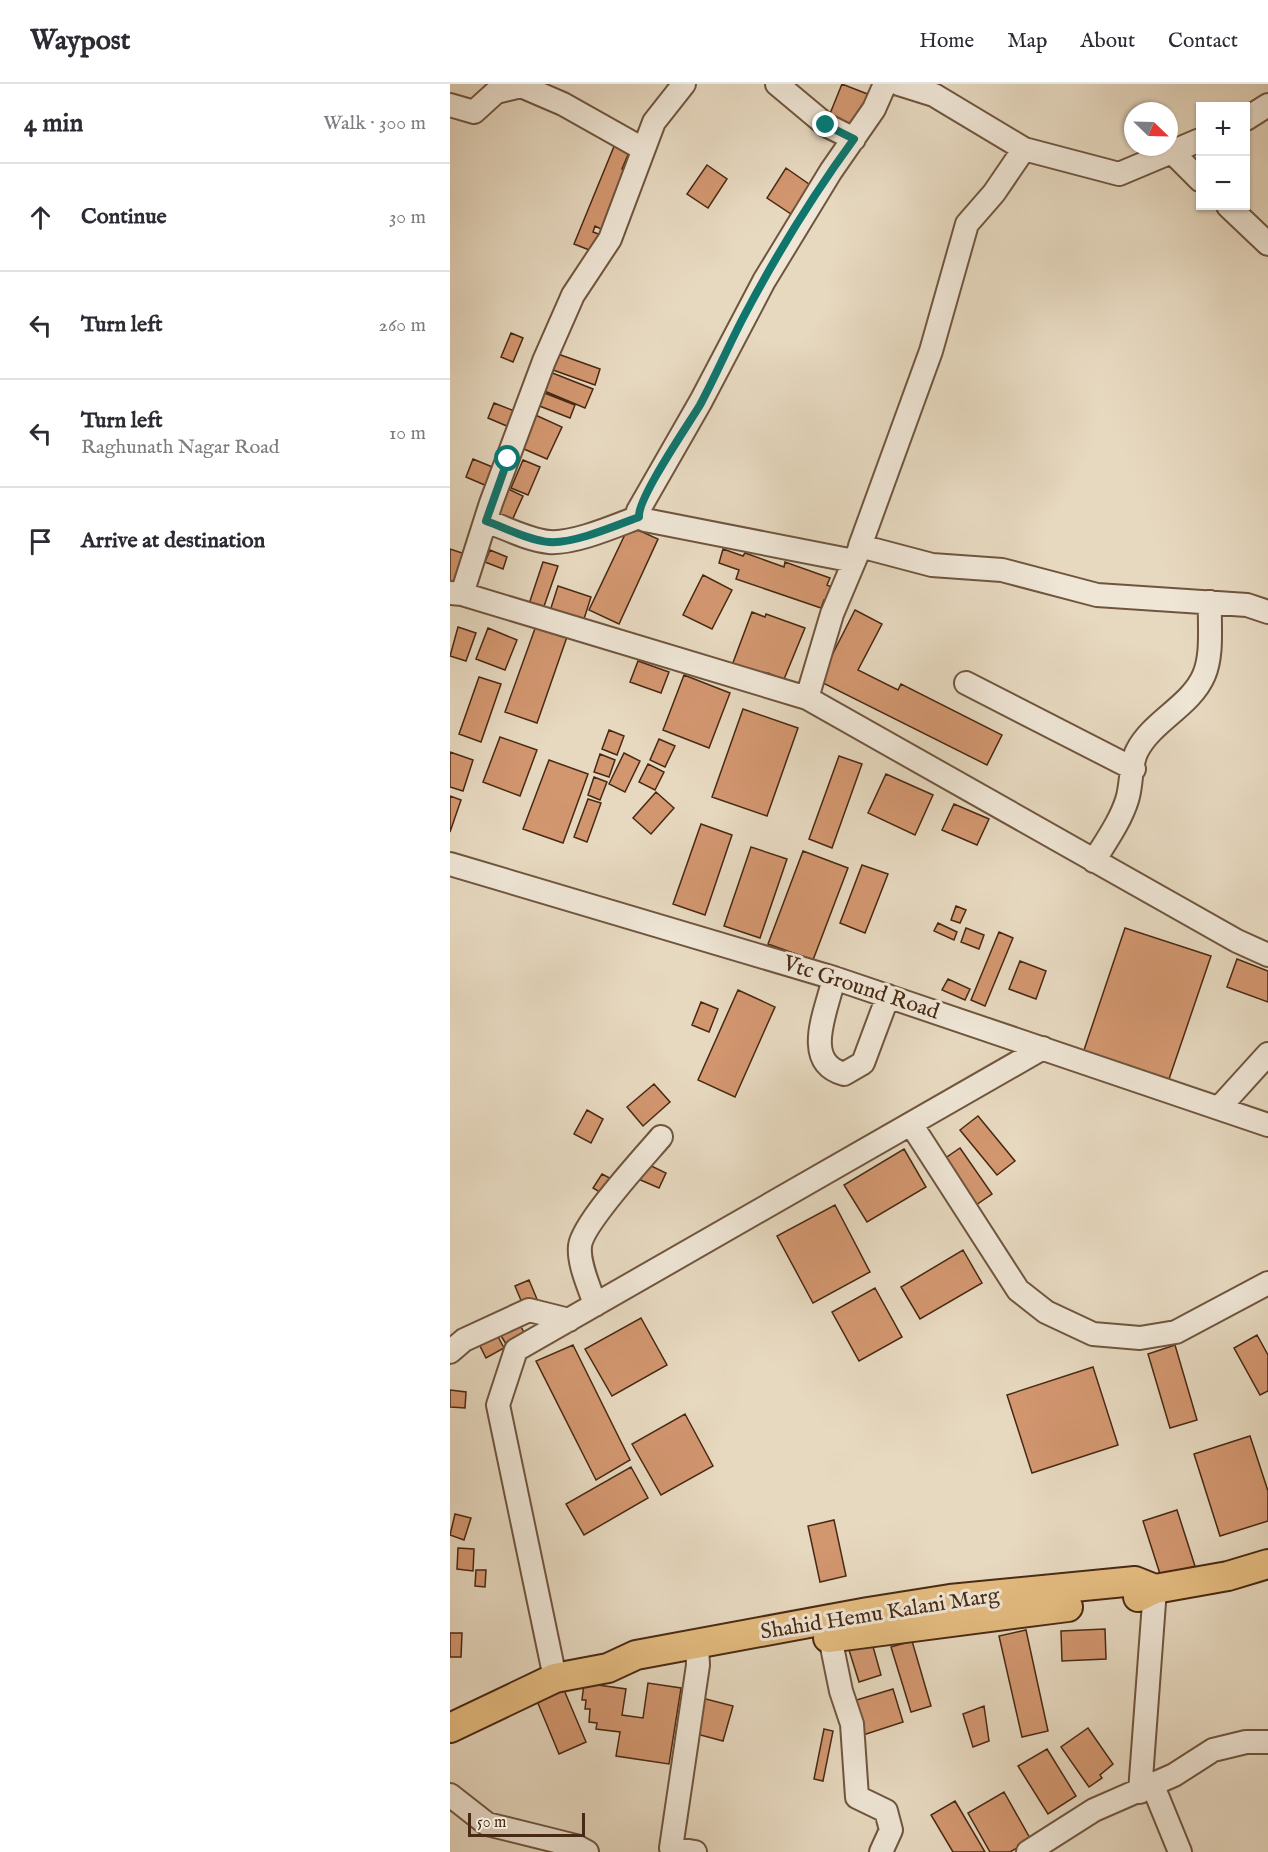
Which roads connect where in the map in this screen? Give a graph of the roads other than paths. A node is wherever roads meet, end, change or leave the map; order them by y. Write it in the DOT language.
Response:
graph roads {
  1 [pos="684,84"];
  2 [pos="777,84"];
  3 [pos="885,84"];
  4 [pos="899,84"];
  5 [pos="450,105"];
  6 [pos="854,139"];
  7 [pos="1196,142"];
  8 [pos="643,149"];
  9 [pos="1024,149"];
  10 [pos="1178,149"];
  11 [pos="1162,156"];
  12 [pos="1176,156"];
  13 [pos="1196,176"];
  14 [pos="1232,210"];
  15 [pos="1268,244"];
  16 [pos="639,517"];
  17 [pos="486,521"];
  18 [pos="857,554"];
  19 [pos="456,593"];
  20 [pos="1210,602"];
  21 [pos="1268,612"];
  22 [pos="966,683"];
  23 [pos="807,698"];
  24 [pos="1134,769"];
  25 [pos="1094,861"];
  26 [pos="450,864"];
  27 [pos="1268,955"];
  28 [pos="834,978"];
  29 [pos="888,996"];
  30 [pos="1043,1048"];
  31 [pos="1268,1054"];
  32 [pos="1219,1108"];
  33 [pos="911,1124"];
  34 [pos="1268,1125"];
  35 [pos="661,1137"];
  36 [pos="1268,1283"];
  37 [pos="595,1305"];
  38 [pos="569,1320"];
  39 [pos="450,1352"];
  40 [pos="1268,1564"];
  41 [pos="1155,1589"];
  42 [pos="830,1637"];
  43 [pos="698,1654"];
  44 [pos="555,1678"];
  45 [pos="450,1728"];
  46 [pos="1268,1742"];
  47 [pos="1146,1789"];
  48 [pos="450,1795"];
  49 [pos="587,1852"];
  50 [pos="695,1852"];
  51 [pos="881,1852"];
  52 [pos="1028,1852"];
  53 [pos="1180,1852"];
  1 -- 8 [label="street"];
  2 -- 6 [label="street"];
  3 -- 6 [label="street"];
  4 -- 9 [label="street"];
  5 -- 8 [label="street"];
  6 -- 16 [label="street"];
  7 -- 10 [label="street"];
  8 -- 17 [label="street"];
  9 -- 11 [label="street"];
  9 -- 18 [label="street"];
  12 -- 13 [label="street"];
  14 -- 15 [label="street"];
  16 -- 17 [label="street"];
  16 -- 18 [label="street"];
  17 -- 19 [label="street"];
  18 -- 20 [label="street"];
  18 -- 23 [label="street"];
  19 -- 23 [label="street"];
  20 -- 21 [label="street"];
  20 -- 24 [label="street"];
  22 -- 24 [label="street"];
  23 -- 25 [label="street"];
  24 -- 25 [label="street"];
  25 -- 27 [label="street"];
  26 -- 28 [label="street, Vtc Ground Road"];
  28 -- 29 [label="street, Vtc Ground Road"];
  28 -- 29 [label="street"];
  29 -- 30 [label="street, Vtc Ground Road"];
  30 -- 32 [label="street, Vtc Ground Road"];
  30 -- 33 [label="street"];
  31 -- 32 [label="street"];
  32 -- 34 [label="street, Vtc Ground Road"];
  33 -- 36 [label="street"];
  33 -- 37 [label="street"];
  35 -- 37 [label="street"];
  37 -- 38 [label="street"];
  38 -- 39 [label="street"];
  38 -- 44 [label="street"];
  40 -- 41 [label="main road, Shahid Hemu Kalani Marg"];
  41 -- 42 [label="main road, Shahid Hemu Kalani Marg"];
  41 -- 43 [label="main road, Shahid Hemu Kalani Marg"];
  41 -- 47 [label="street"];
  42 -- 43 [label="main road, Shahid Hemu Kalani Marg"];
  42 -- 51 [label="street"];
  43 -- 44 [label="main road, Shahid Hemu Kalani Marg"];
  43 -- 50 [label="street"];
  44 -- 45 [label="main road, Shahid Hemu Kalani Marg"];
  46 -- 47 [label="street"];
  47 -- 52 [label="street"];
  47 -- 53 [label="street"];
  48 -- 49 [label="street"];
}
